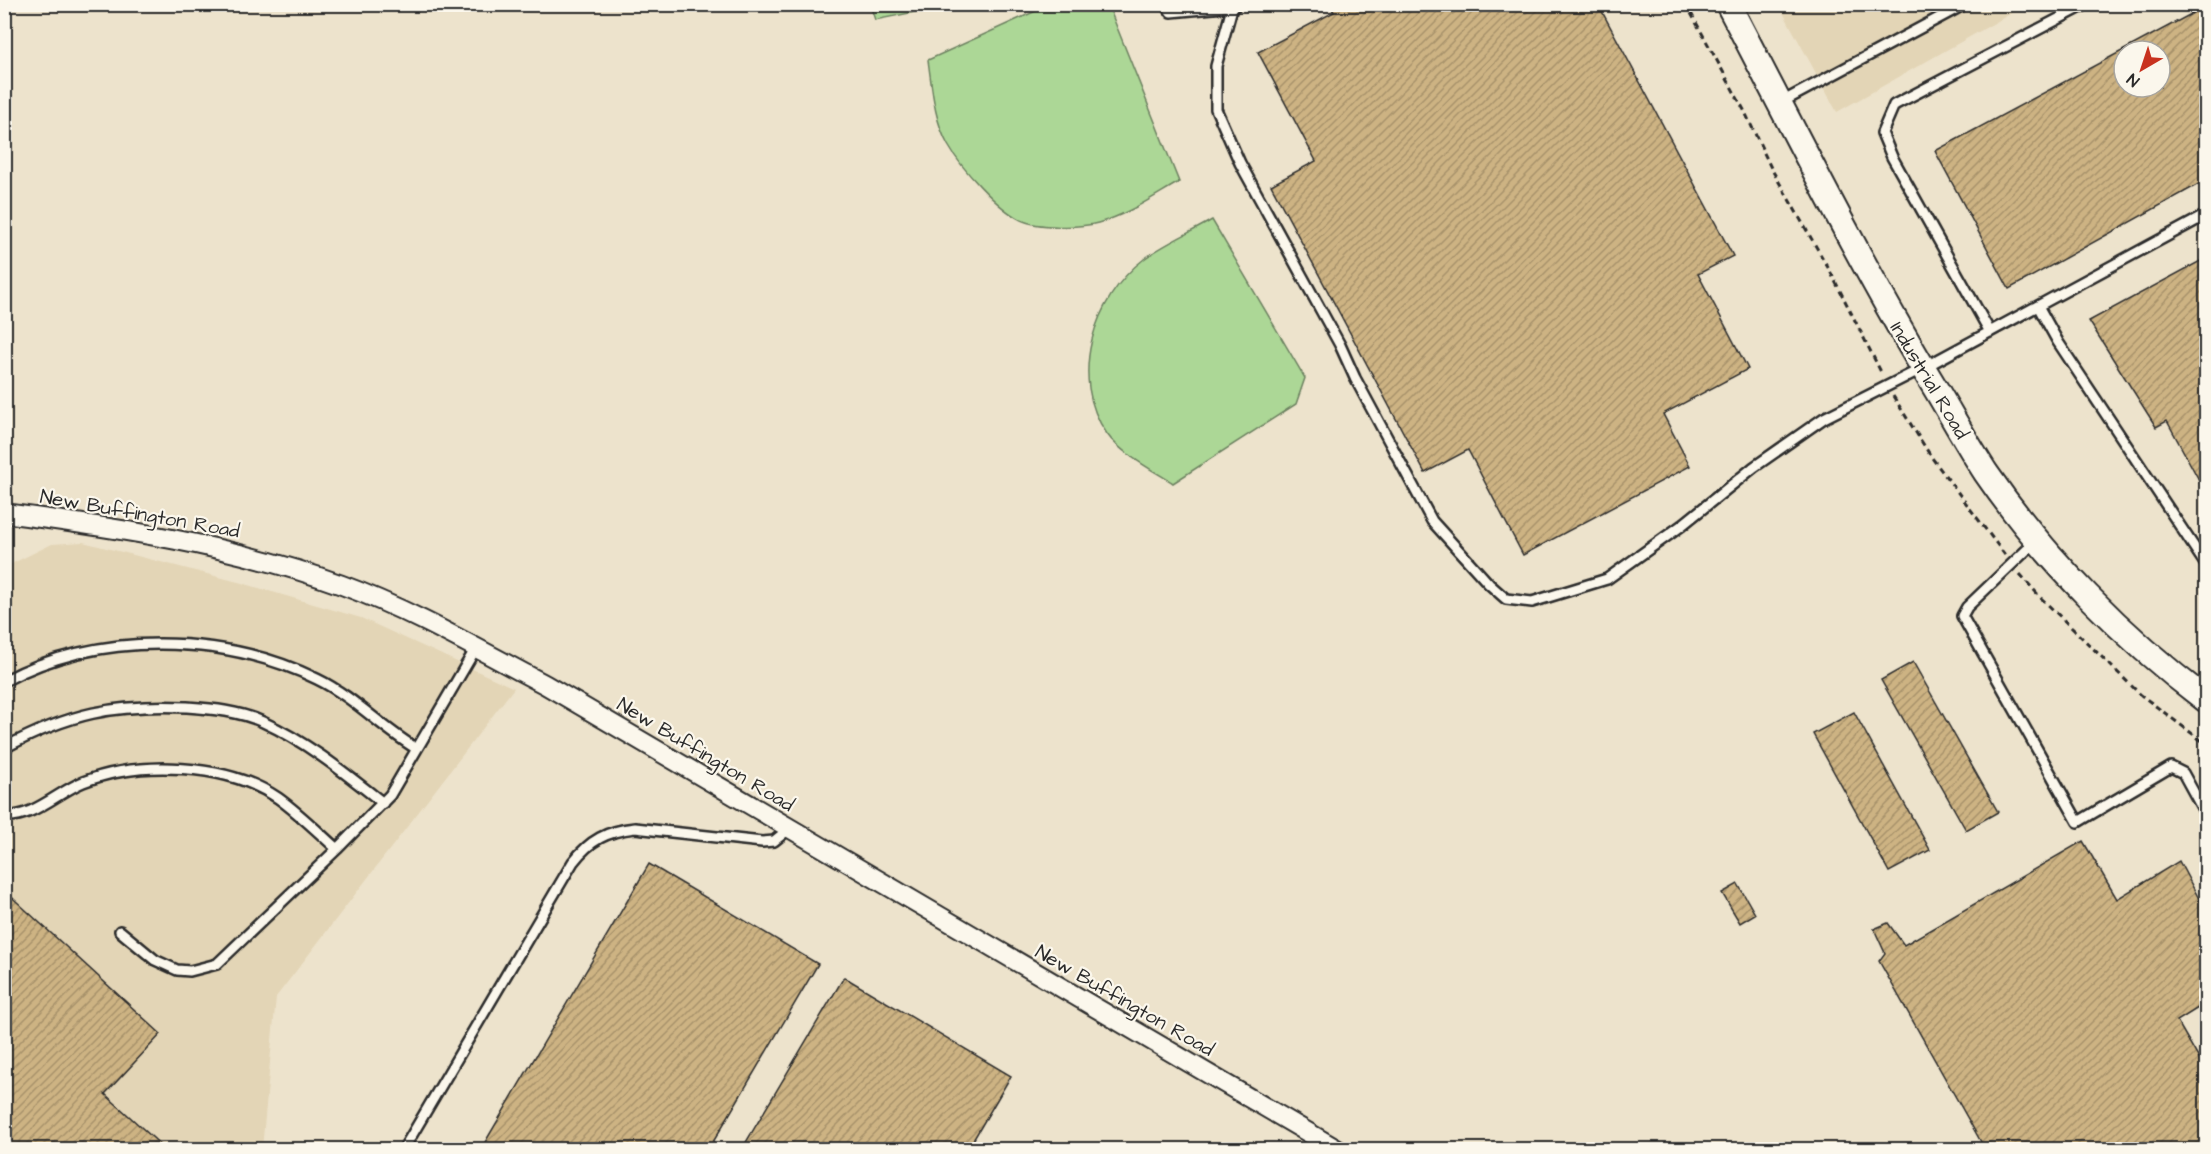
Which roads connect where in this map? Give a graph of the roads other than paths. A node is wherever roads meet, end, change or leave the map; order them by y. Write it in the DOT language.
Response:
graph roads {
  1 [pos="1166,4"];
  2 [pos="1728,4"];
  3 [pos="1965,4"];
  4 [pos="2087,4"];
  5 [pos="1235,6"];
  6 [pos="1780,104"];
  7 [pos="2206,215"];
  8 [pos="2038,306"];
  9 [pos="1990,332"];
  10 [pos="1923,368"];
  11 [pos="4,513"];
  12 [pos="2038,539"];
  13 [pos="2206,565"];
  14 [pos="476,648"];
  15 [pos="4,681"];
  16 [pos="2206,700"];
  17 [pos="4,748"];
  18 [pos="417,749"];
  19 [pos="383,803"];
  20 [pos="2206,815"];
  21 [pos="4,816"];
  22 [pos="789,829"];
  23 [pos="337,849"];
  24 [pos="120,931"];
  25 [pos="403,1149"];
  26 [pos="1338,1149"];
  1 -- 5 [label="lane"];
  2 -- 6 [label="main road, Industrial Road"];
  3 -- 6 [label="lane"];
  4 -- 9 [label="lane"];
  5 -- 10 [label="lane"];
  6 -- 10 [label="main road, Industrial Road"];
  7 -- 8 [label="lane"];
  8 -- 9 [label="lane"];
  8 -- 13 [label="lane"];
  9 -- 10 [label="lane"];
  10 -- 12 [label="main road, Industrial Road"];
  11 -- 14 [label="street, New Buffington Road"];
  12 -- 16 [label="main road, Industrial Road"];
  12 -- 20 [label="lane"];
  14 -- 18 [label="lane"];
  14 -- 22 [label="street, New Buffington Road"];
  15 -- 18 [label="lane"];
  17 -- 19 [label="lane"];
  18 -- 19 [label="lane"];
  19 -- 23 [label="lane"];
  21 -- 23 [label="lane"];
  22 -- 25 [label="lane"];
  22 -- 26 [label="street, New Buffington Road"];
  23 -- 24 [label="lane"];
}
